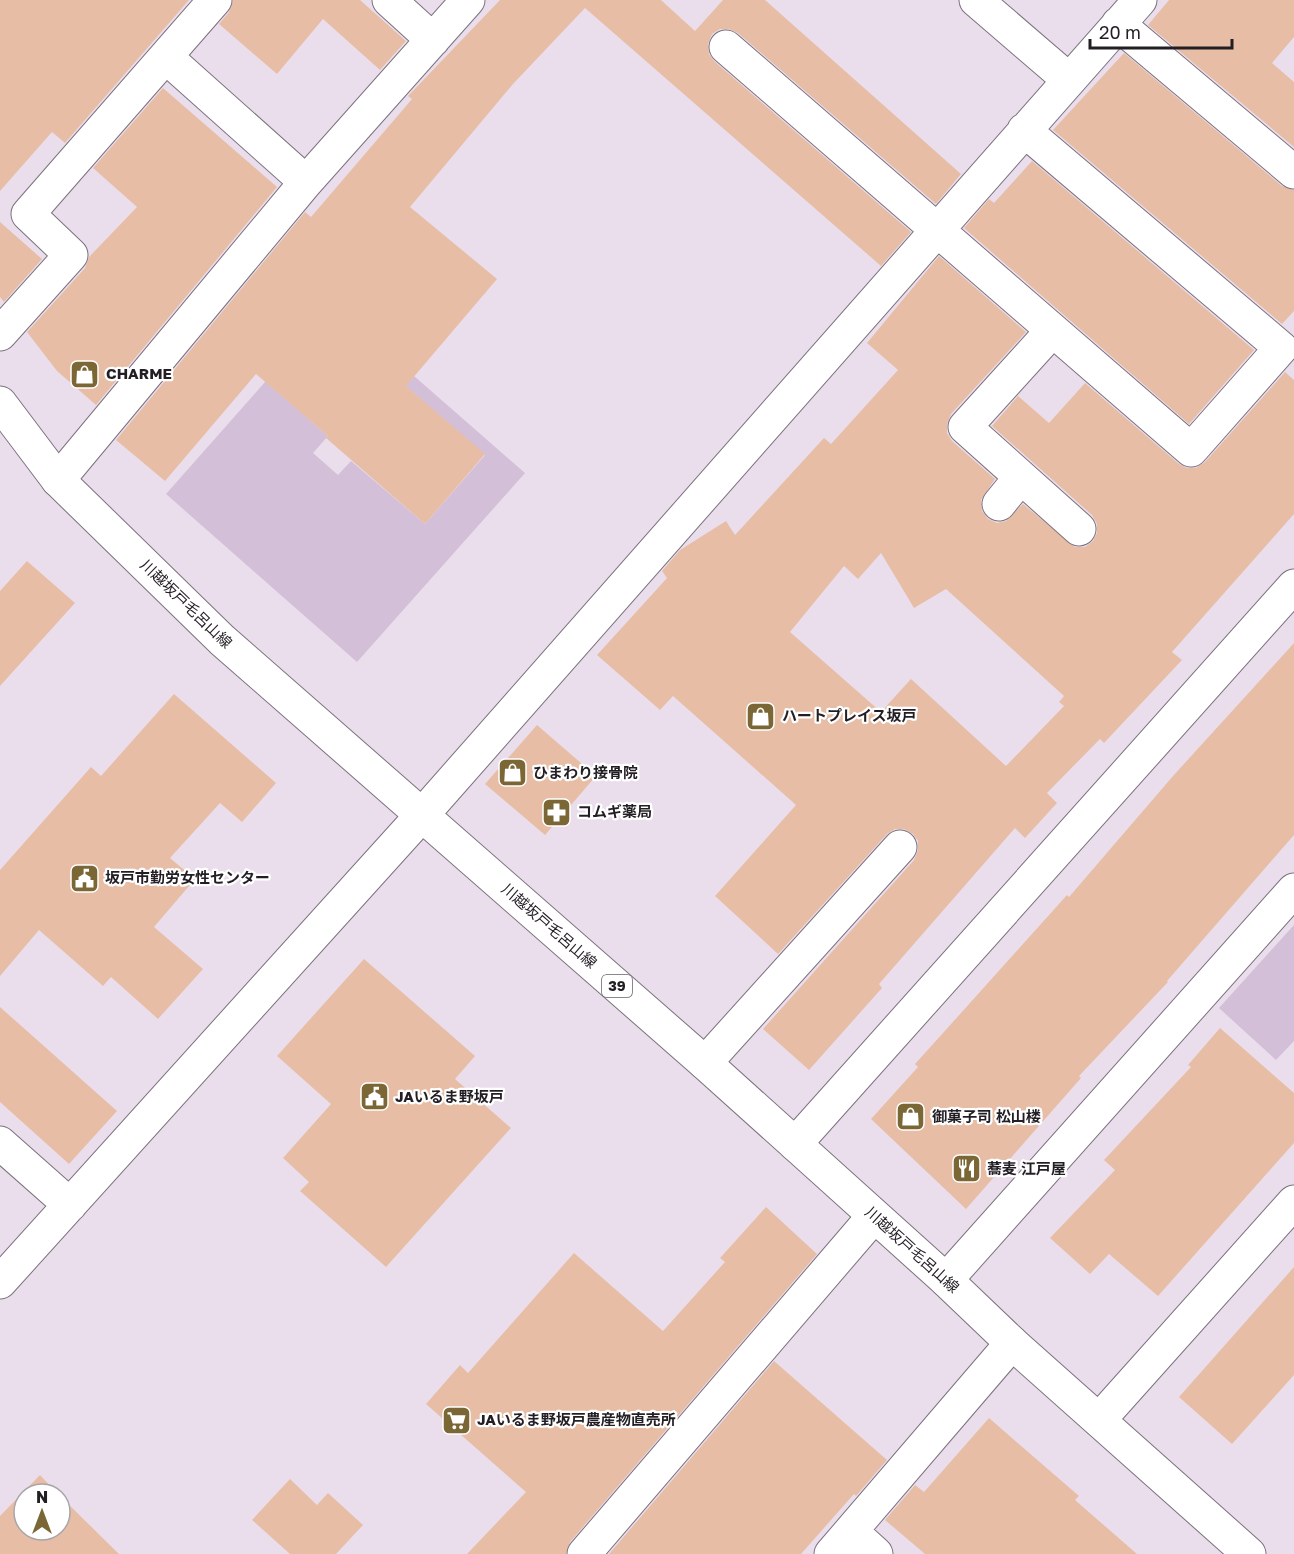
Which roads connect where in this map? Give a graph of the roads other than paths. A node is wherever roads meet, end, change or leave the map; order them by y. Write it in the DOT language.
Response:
graph roads {
  1 [pos="215,0"];
  2 [pos="388,0"];
  3 [pos="468,0"];
  4 [pos="976,0"];
  5 [pos="1140,0"];
  6 [pos="1119,24"];
  7 [pos="433,40"];
  8 [pos="726,47"];
  9 [pos="166,57"];
  10 [pos="1069,80"];
  11 [pos="1024,130"];
  12 [pos="1294,172"];
  13 [pos="306,182"];
  14 [pos="938,230"];
  15 [pos="1052,331"];
  16 [pos="0,334"];
  17 [pos="0,403"];
  18 [pos="1021,477"];
  19 [pos="58,480"];
  20 [pos="999,504"];
  21 [pos="1079,529"];
  22 [pos="1294,586"];
  23 [pos="422,815"];
  24 [pos="900,846"];
  25 [pos="1294,890"];
  26 [pos="705,1063"];
  27 [pos="0,1143"];
  28 [pos="795,1144"];
  29 [pos="1294,1202"];
  30 [pos="70,1205"];
  31 [pos="874,1216"];
  32 [pos="946,1280"];
  33 [pos="0,1282"];
  34 [pos="1012,1343"];
  35 [pos="1099,1420"];
  36 [pos="841,1542"];
  37 [pos="584,1554"];
  38 [pos="876,1554"];
  39 [pos="1250,1554"];
  1 -- 9 [label="street"];
  2 -- 7 [label="street"];
  3 -- 7 [label="street"];
  4 -- 10 [label="street"];
  5 -- 6 [label="street"];
  6 -- 10 [label="street"];
  6 -- 12 [label="street"];
  7 -- 13 [label="street"];
  8 -- 14 [label="street"];
  9 -- 13 [label="street"];
  9 -- 16 [label="street"];
  10 -- 11 [label="street"];
  11 -- 14 [label="street"];
  11 -- 15 [label="street"];
  13 -- 19 [label="street"];
  14 -- 15 [label="street"];
  14 -- 23 [label="street"];
  15 -- 18 [label="street"];
  17 -- 19 [label="street, 川越坂戸毛呂山線 / 39"];
  18 -- 20 [label="street"];
  18 -- 21 [label="street"];
  19 -- 23 [label="street, 川越坂戸毛呂山線 / 39"];
  22 -- 28 [label="street"];
  23 -- 26 [label="street, 川越坂戸毛呂山線 / 39"];
  23 -- 30 [label="street"];
  24 -- 26 [label="street"];
  25 -- 32 [label="street"];
  26 -- 28 [label="street, 川越坂戸毛呂山線 / 39"];
  27 -- 30 [label="street"];
  28 -- 31 [label="street, 川越坂戸毛呂山線 / 39"];
  29 -- 35 [label="street"];
  30 -- 33 [label="street"];
  31 -- 32 [label="street, 川越坂戸毛呂山線 / 39"];
  31 -- 37 [label="street"];
  32 -- 34 [label="street, 川越坂戸毛呂山線 / 39"];
  34 -- 35 [label="street, 川越坂戸毛呂山線 / 39"];
  34 -- 36 [label="street"];
  35 -- 39 [label="street, 川越坂戸毛呂山線 / 39"];
  36 -- 38 [label="street"];
}
